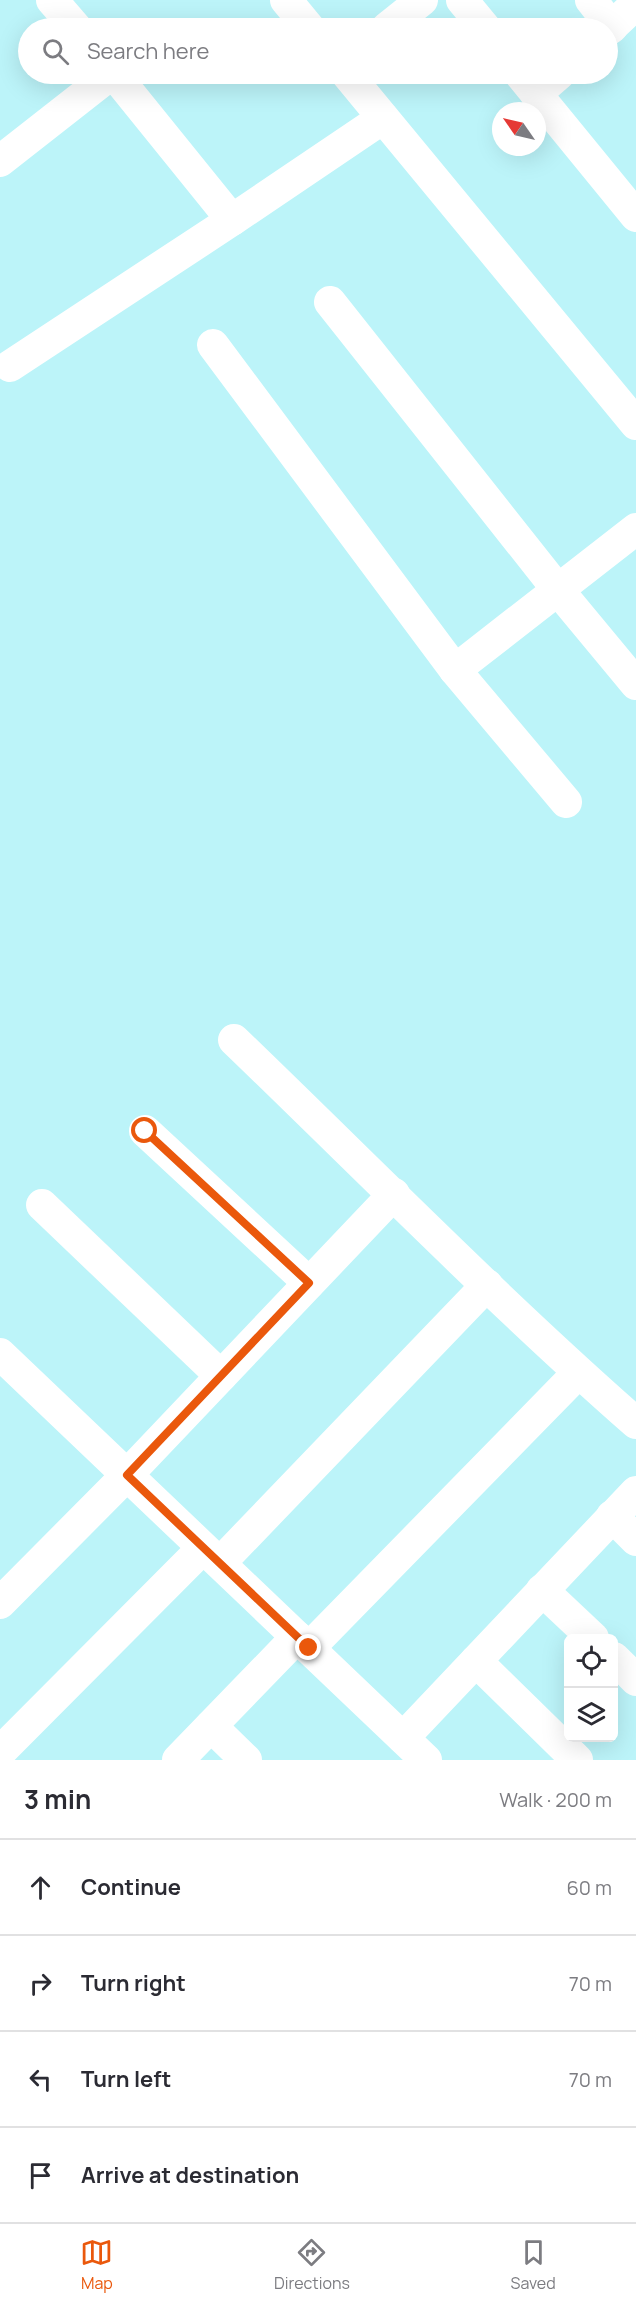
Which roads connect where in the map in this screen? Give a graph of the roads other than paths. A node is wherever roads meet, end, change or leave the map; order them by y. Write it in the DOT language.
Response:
graph roads {
  1 [pos="52,0"];
  2 [pos="286,0"];
  3 [pos="422,0"];
  4 [pos="462,0"];
  5 [pos="591,0"];
  6 [pos="636,4"];
  7 [pos="67,18"];
  8 [pos="301,18"];
  9 [pos="400,18"];
  10 [pos="477,18"];
  11 [pos="603,18"];
  12 [pos="618,21"];
  13 [pos="99,84"];
  14 [pos="120,84"];
  15 [pos="354,84"];
  16 [pos="528,84"];
  17 [pos="383,118"];
  18 [pos="0,162"];
  19 [pos="636,216"];
  20 [pos="232,220"];
  21 [pos="330,302"];
  22 [pos="213,345"];
  23 [pos="10,366"];
  24 [pos="636,424"];
  25 [pos="636,529"];
  26 [pos="558,590"];
  27 [pos="455,670"];
  28 [pos="636,684"];
  29 [pos="566,802"];
  30 [pos="234,1040"];
  31 [pos="145,1131"];
  32 [pos="394,1194"];
  33 [pos="42,1205"];
  34 [pos="309,1283"];
  35 [pos="487,1285"];
  36 [pos="0,1354"];
  37 [pos="579,1372"];
  38 [pos="221,1376"];
  39 [pos="636,1423"];
  40 [pos="127,1475"];
  41 [pos="636,1492"];
  42 [pos="612,1516"];
  43 [pos="636,1540"];
  44 [pos="212,1555"];
  45 [pos="542,1590"];
  46 [pos="0,1603"];
  47 [pos="589,1634"];
  48 [pos="303,1642"];
  49 [pos="476,1661"];
  50 [pos="618,1662"];
  51 [pos="636,1680"];
  52 [pos="211,1726"];
  53 [pos="403,1738"];
  54 [pos="0,1752"];
  55 [pos="178,1760"];
  56 [pos="246,1760"];
  57 [pos="426,1760"];
  58 [pos="577,1760"];
  1 -- 7 [label="street"];
  2 -- 8 [label="street"];
  3 -- 9 [label="street"];
  4 -- 10 [label="street"];
  5 -- 11 [label="street"];
  6 -- 12 [label="street"];
  13 -- 18 [label="street"];
  14 -- 20 [label="street"];
  15 -- 17 [label="street"];
  16 -- 19 [label="street"];
  17 -- 20 [label="street"];
  17 -- 24 [label="street"];
  20 -- 23 [label="street"];
  21 -- 26 [label="street"];
  22 -- 27 [label="street"];
  25 -- 26 [label="street"];
  26 -- 27 [label="street"];
  26 -- 28 [label="street"];
  27 -- 29 [label="street"];
  30 -- 32 [label="street"];
  31 -- 34 [label="street"];
  32 -- 34 [label="street"];
  32 -- 35 [label="street"];
  33 -- 38 [label="street"];
  34 -- 38 [label="street"];
  35 -- 37 [label="street"];
  35 -- 44 [label="street"];
  36 -- 40 [label="street"];
  37 -- 39 [label="street"];
  37 -- 48 [label="street"];
  38 -- 40 [label="street"];
  40 -- 44 [label="street"];
  40 -- 46 [label="street"];
  41 -- 42 [label="street"];
  42 -- 43 [label="street"];
  42 -- 45 [label="street"];
  44 -- 48 [label="street"];
  44 -- 54 [label="street"];
  45 -- 47 [label="street"];
  45 -- 49 [label="street"];
  48 -- 52 [label="street"];
  48 -- 53 [label="street"];
  49 -- 53 [label="street"];
  49 -- 58 [label="street"];
  50 -- 51 [label="street"];
  52 -- 55 [label="street"];
  52 -- 56 [label="street"];
  53 -- 57 [label="street"];
}
